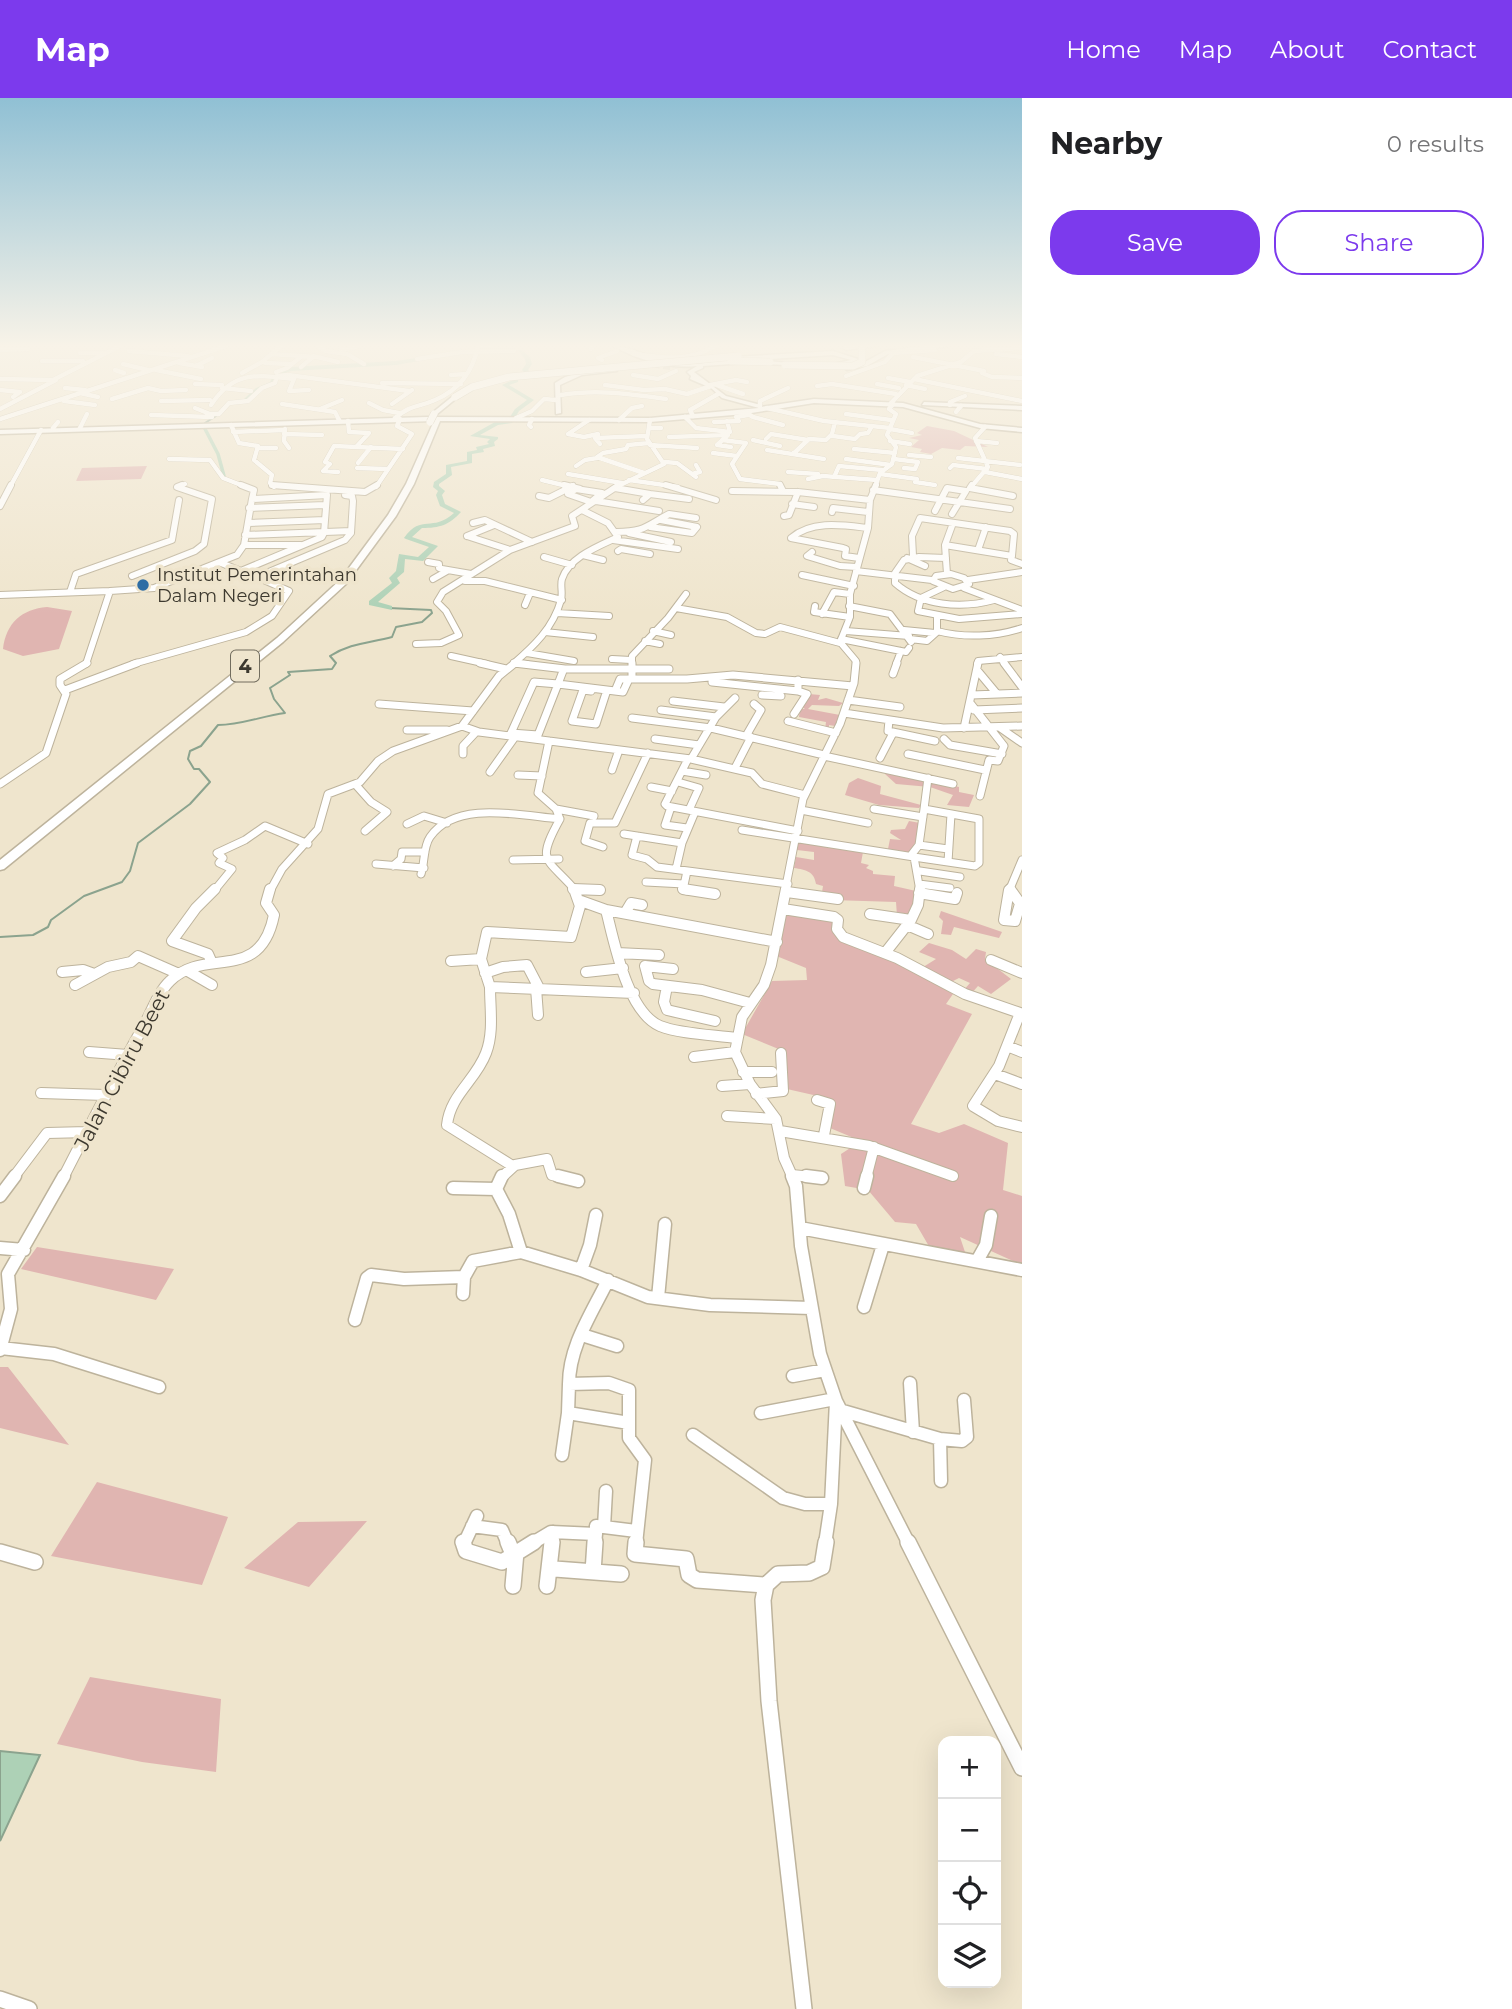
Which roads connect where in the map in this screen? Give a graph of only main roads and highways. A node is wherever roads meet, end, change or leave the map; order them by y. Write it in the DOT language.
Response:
graph roads {
  1 [pos="428,435"];
  2 [pos="429,435"];
  3 [pos="0,857"];
  4 [pos="0,866"];
  1 -- 3 [label="highway, 4"];
  2 -- 4 [label="highway, 4"];
}
